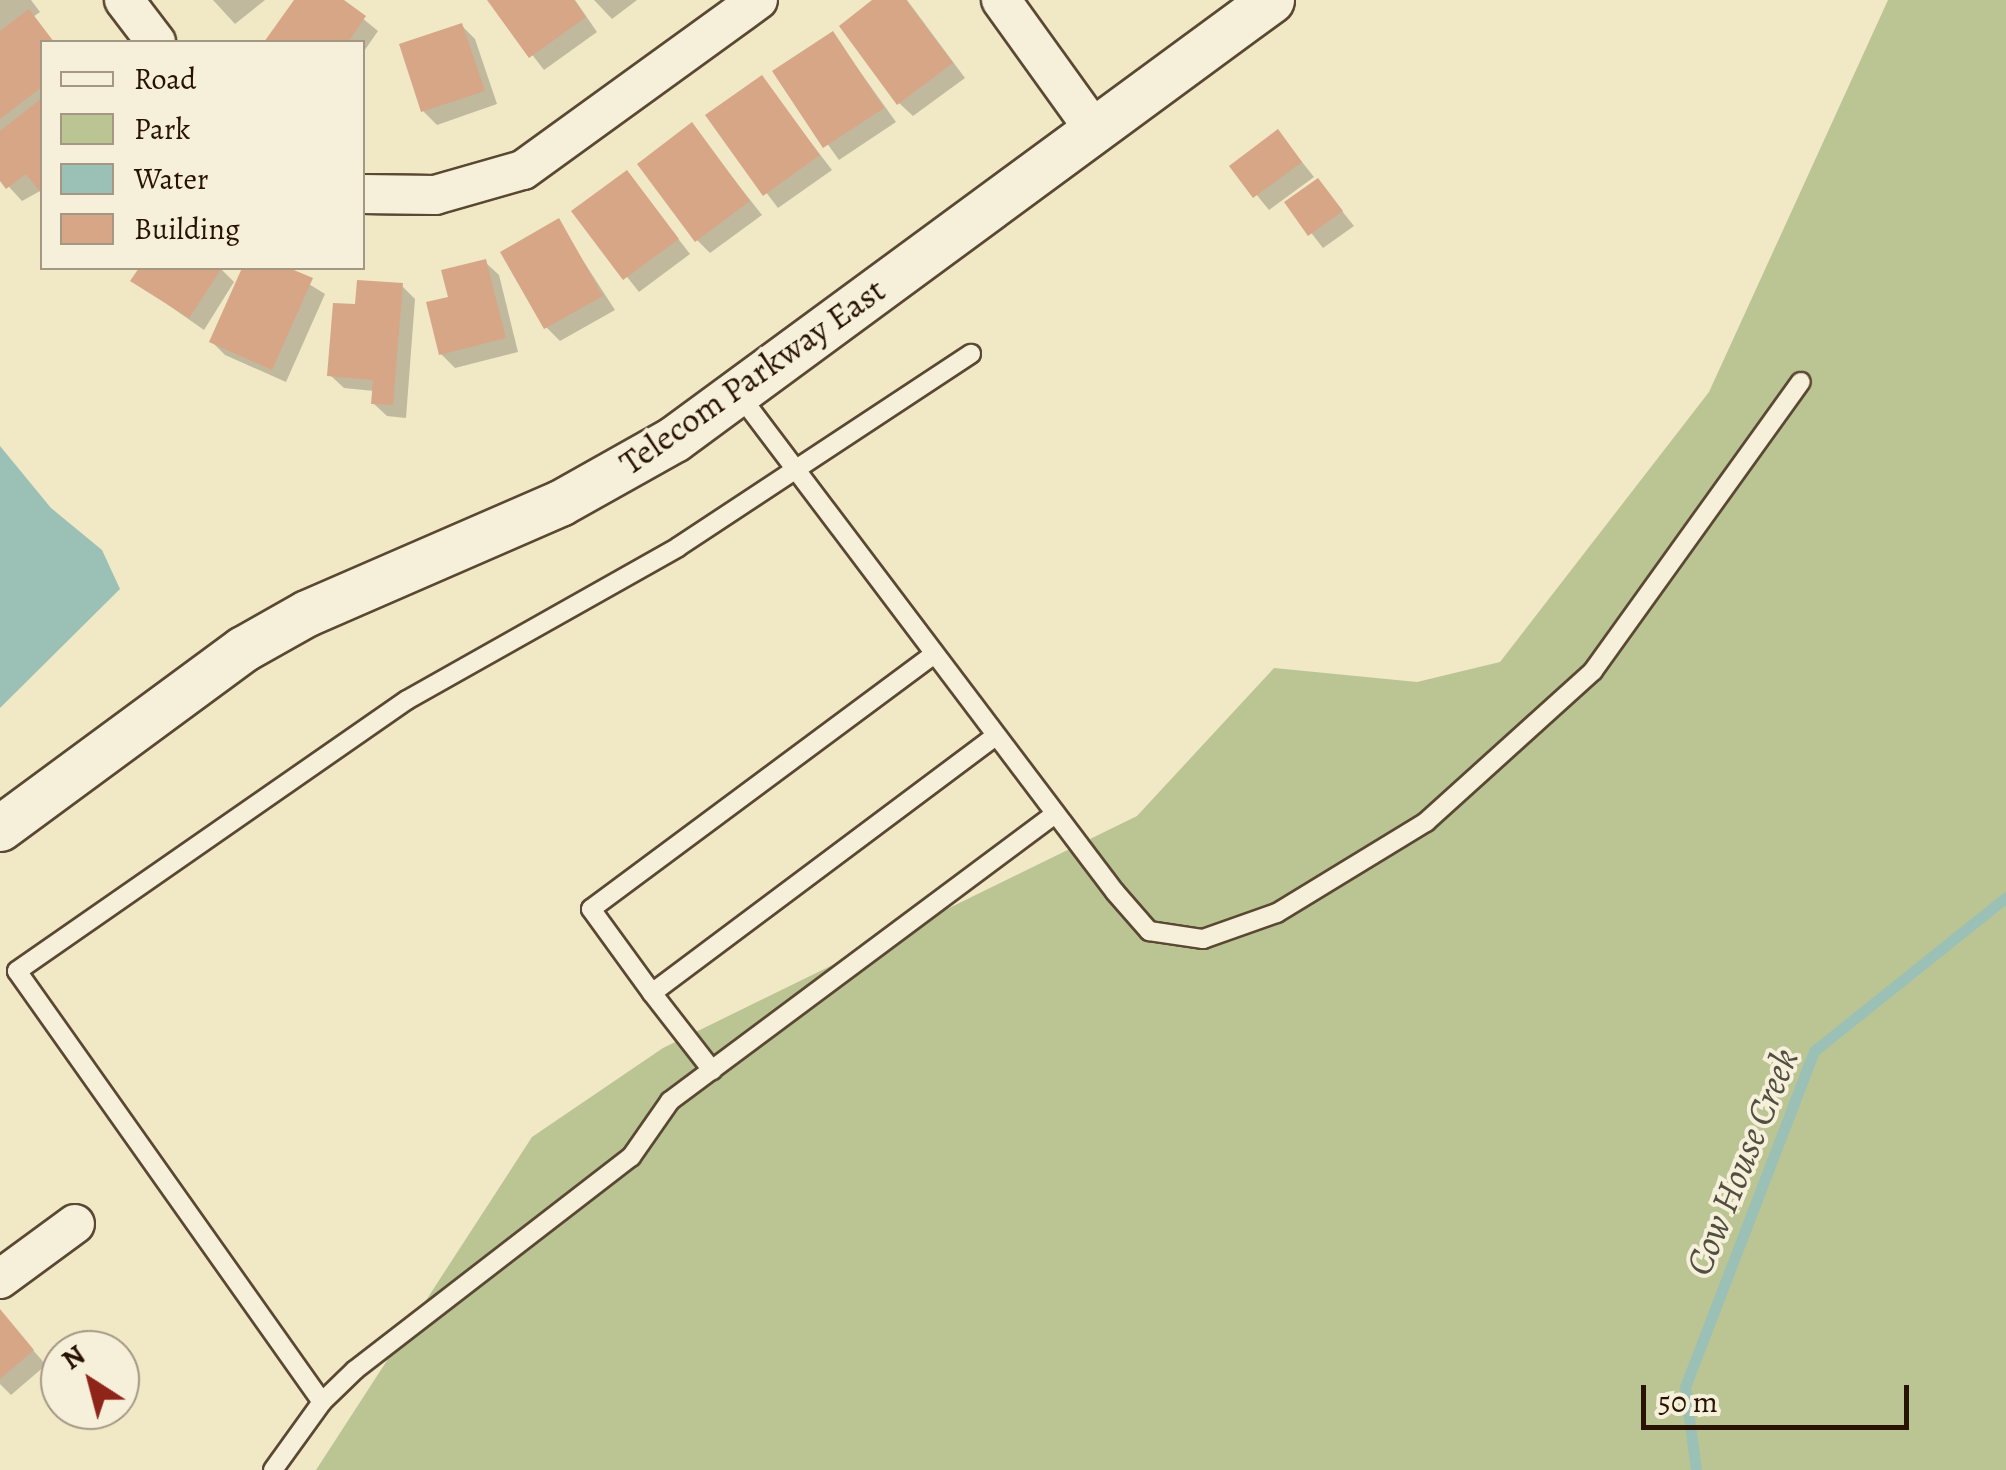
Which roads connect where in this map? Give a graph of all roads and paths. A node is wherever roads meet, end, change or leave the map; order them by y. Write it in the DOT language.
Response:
graph roads {
  1 [pos="124,0"];
  2 [pos="758,0"];
  3 [pos="1001,0"];
  4 [pos="1270,0"];
  5 [pos="154,40"];
  6 [pos="1095,131"];
  7 [pos="365,194"];
  8 [pos="971,354"];
  9 [pos="1801,382"];
  10 [pos="738,393"];
  11 [pos="798,472"];
  12 [pos="933,655"];
  13 [pos="996,736"];
  14 [pos="1055,814"];
  15 [pos="0,828"];
  16 [pos="652,992"];
  17 [pos="712,1070"];
  18 [pos="75,1224"];
  19 [pos="0,1279"];
  20 [pos="322,1402"];
  21 [pos="273,1470"];
  1 -- 5 [label="street"];
  2 -- 7 [label="street"];
  3 -- 6 [label="street"];
  4 -- 6 [label="street, Telecom Parkway East"];
  6 -- 10 [label="street, Telecom Parkway East"];
  8 -- 11 [label="lane"];
  9 -- 14 [label="lane"];
  10 -- 11 [label="lane"];
  10 -- 15 [label="street, Telecom Parkway East"];
  11 -- 12 [label="lane"];
  11 -- 20 [label="lane"];
  12 -- 13 [label="lane"];
  12 -- 16 [label="lane"];
  13 -- 14 [label="lane"];
  13 -- 16 [label="lane"];
  14 -- 17 [label="lane"];
  16 -- 17 [label="lane"];
  17 -- 20 [label="lane"];
  18 -- 19 [label="street"];
  20 -- 21 [label="lane"];
}
